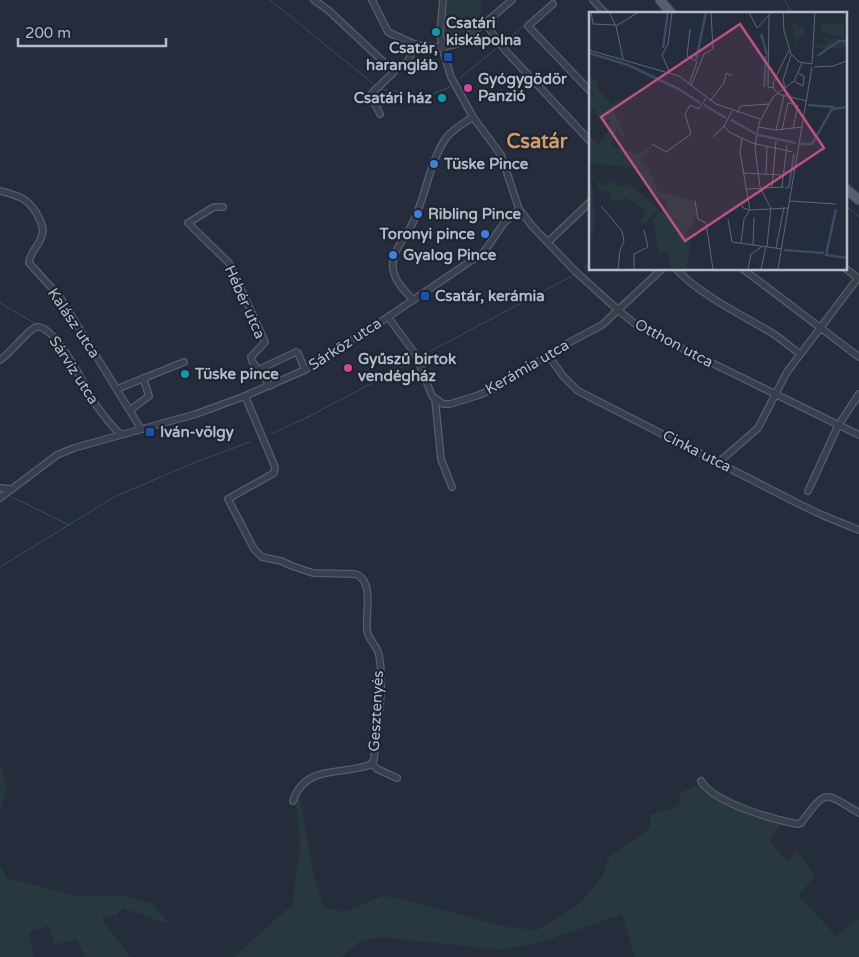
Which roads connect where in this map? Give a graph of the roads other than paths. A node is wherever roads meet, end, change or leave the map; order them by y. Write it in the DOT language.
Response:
graph roads {
  1 [pos="314,0"];
  2 [pos="372,0"];
  3 [pos="443,0"];
  4 [pos="512,0"];
  5 [pos="593,0"];
  6 [pos="660,0"];
  7 [pos="553,4"];
  8 [pos="604,12"];
  9 [pos="670,12"];
  10 [pos="485,23"];
  11 [pos="414,44"];
  12 [pos="442,47"];
  13 [pos="394,68"];
  14 [pos="589,90"];
  15 [pos="380,114"];
  16 [pos="473,117"];
  17 [pos="589,140"];
  18 [pos="846,189"];
  19 [pos="0,191"];
  20 [pos="859,200"];
  21 [pos="589,203"];
  22 [pos="224,207"];
  23 [pos="519,209"];
  24 [pos="548,242"];
  25 [pos="846,269"];
  26 [pos="661,270"];
  27 [pos="677,270"];
  28 [pos="744,270"];
  29 [pos="858,279"];
  30 [pos="413,300"];
  31 [pos="618,310"];
  32 [pos="388,317"];
  33 [pos="820,328"];
  34 [pos="548,354"];
  35 [pos="800,354"];
  36 [pos="859,357"];
  37 [pos="0,360"];
  38 [pos="184,362"];
  39 [pos="258,370"];
  40 [pos="305,370"];
  41 [pos="143,378"];
  42 [pos="270,386"];
  43 [pos="117,389"];
  44 [pos="774,394"];
  45 [pos="859,394"];
  46 [pos="245,396"];
  47 [pos="435,399"];
  48 [pos="130,410"];
  49 [pos="838,426"];
  50 [pos="141,430"];
  51 [pos="120,434"];
  52 [pos="859,435"];
  53 [pos="719,462"];
  54 [pos="452,487"];
  55 [pos="0,488"];
  56 [pos="11,489"];
  57 [pos="808,491"];
  58 [pos="0,498"];
  59 [pos="859,530"];
  60 [pos="372,764"];
  61 [pos="397,778"];
  62 [pos="701,781"];
  63 [pos="293,801"];
  64 [pos="859,814"];
  1 -- 13 [label="street"];
  2 -- 11 [label="street"];
  3 -- 12 [label="street"];
  4 -- 10 [label="street"];
  5 -- 8 [label="street"];
  6 -- 9 [label="main road"];
  7 -- 14 [label="street"];
  10 -- 12 [label="street"];
  10 -- 17 [label="street"];
  11 -- 12 [label="street"];
  11 -- 13 [label="street"];
  12 -- 16 [label="street"];
  13 -- 15 [label="street"];
  16 -- 23 [label="street"];
  16 -- 30 [label="street"];
  18 -- 20 [label="main road"];
  19 -- 43 [label="street, Kalász utca"];
  21 -- 24 [label="street"];
  22 -- 39 [label="street, Hébér utca"];
  23 -- 24 [label="street, Otthon utca"];
  23 -- 30 [label="street, Sárköz utca"];
  24 -- 31 [label="street, Otthon utca"];
  25 -- 29 [label="street"];
  26 -- 31 [label="street, Kerámia utca"];
  27 -- 35 [label="street"];
  28 -- 33 [label="street"];
  29 -- 33 [label="street"];
  30 -- 32 [label="street, Sárköz utca"];
  31 -- 34 [label="street, Kerámia utca"];
  31 -- 44 [label="street, Otthon utca"];
  32 -- 40 [label="street, Sárköz utca"];
  32 -- 47 [label="street"];
  33 -- 35 [label="street"];
  33 -- 36 [label="street"];
  34 -- 47 [label="street, Kerámia utca"];
  34 -- 53 [label="street, Cinka utca"];
  35 -- 44 [label="street"];
  37 -- 51 [label="street, Sárvíz utca"];
  38 -- 41 [label="street"];
  39 -- 40 [label="street"];
  39 -- 42 [label="street"];
  40 -- 42 [label="street, Sárköz utca"];
  41 -- 43 [label="street"];
  41 -- 48 [label="street"];
  42 -- 46 [label="street, Sárköz utca"];
  43 -- 48 [label="street, Kalász utca"];
  44 -- 49 [label="street, Otthon utca"];
  44 -- 53 [label="street"];
  45 -- 49 [label="street"];
  46 -- 50 [label="street, Sárköz utca"];
  46 -- 60 [label="street, Gesztenyés"];
  47 -- 54 [label="street"];
  48 -- 50 [label="street, Kalász utca"];
  49 -- 52 [label="street, Otthon utca"];
  49 -- 57 [label="street"];
  50 -- 51 [label="street, Sárköz utca"];
  51 -- 56 [label="street, Sárköz utca"];
  53 -- 59 [label="street, Cinka utca"];
  55 -- 56 [label="street"];
  56 -- 58 [label="street, Sárköz utca"];
  60 -- 61 [label="street"];
  60 -- 63 [label="street, Gesztenyés"];
  62 -- 64 [label="street"];
}
